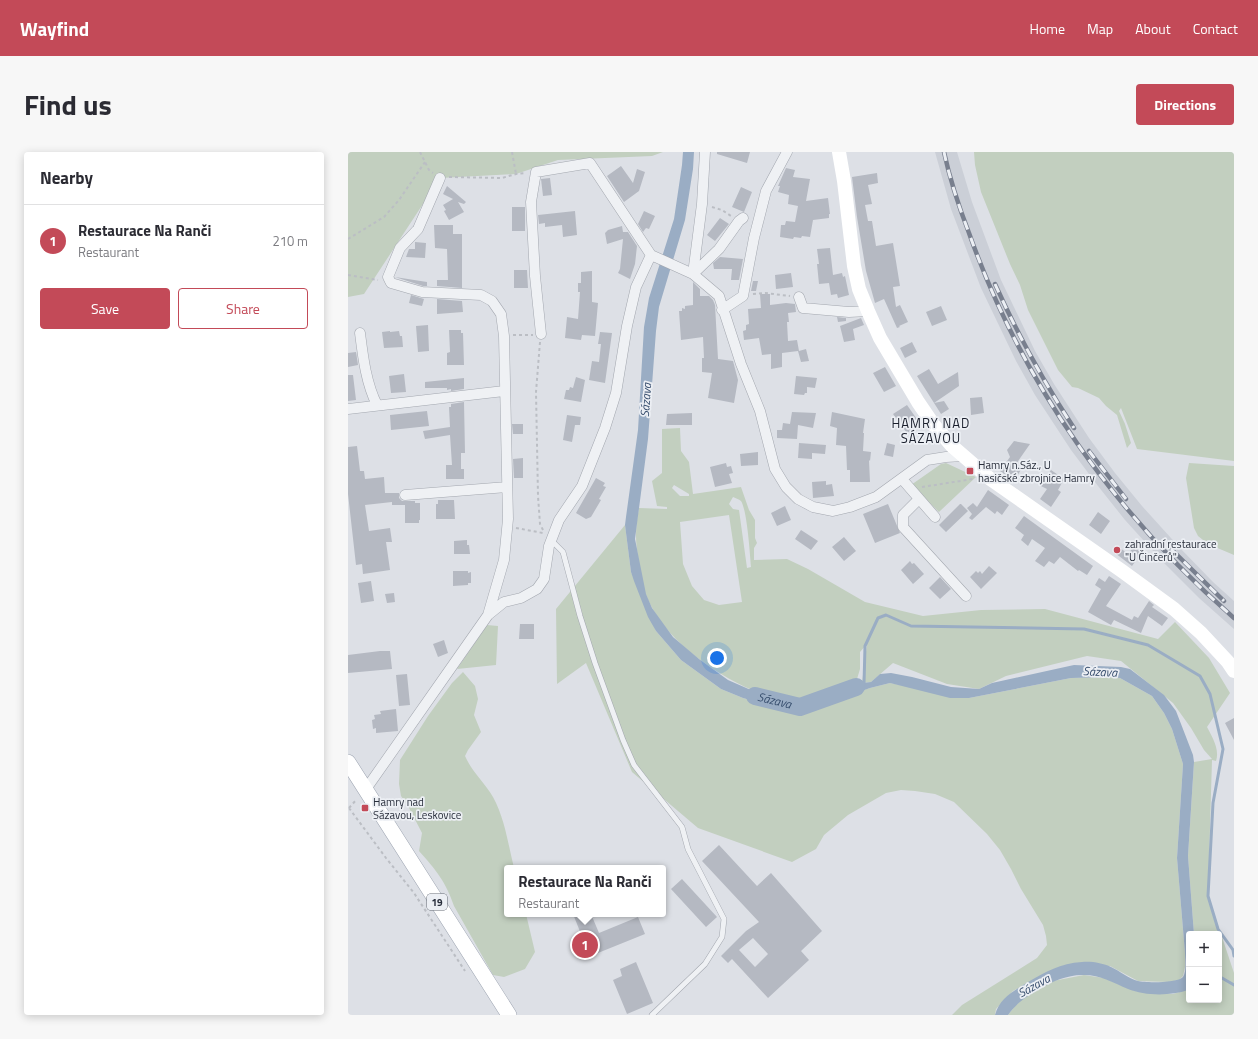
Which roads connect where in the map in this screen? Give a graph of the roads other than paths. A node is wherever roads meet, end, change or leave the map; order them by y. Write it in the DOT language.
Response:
graph roads {
  1 [pos="705,152"];
  2 [pos="787,152"];
  3 [pos="839,152"];
  4 [pos="440,178"];
  5 [pos="741,219"];
  6 [pos="654,256"];
  7 [pos="693,274"];
  8 [pos="799,297"];
  9 [pos="722,310"];
  10 [pos="868,311"];
  11 [pos="360,333"];
  12 [pos="541,334"];
  13 [pos="504,392"];
  14 [pos="377,405"];
  15 [pos="348,409"];
  16 [pos="963,456"];
  17 [pos="902,479"];
  18 [pos="507,487"];
  19 [pos="406,495"];
  20 [pos="919,499"];
  21 [pos="935,517"];
  22 [pos="548,537"];
  23 [pos="966,596"];
  24 [pos="488,615"];
  25 [pos="1234,671"];
  26 [pos="348,762"];
  27 [pos="366,789"];
  28 [pos="509,1015"];
  29 [pos="652,1015"];
  1 -- 7 [label="street"];
  2 -- 9 [label="street"];
  3 -- 10 [label="street"];
  4 -- 13 [label="street"];
  5 -- 7 [label="street"];
  6 -- 7 [label="street"];
  6 -- 12 [label="street"];
  6 -- 22 [label="street"];
  7 -- 9 [label="street"];
  8 -- 10 [label="street"];
  9 -- 17 [label="street"];
  10 -- 16 [label="street"];
  11 -- 14 [label="street"];
  13 -- 14 [label="street"];
  13 -- 18 [label="street"];
  14 -- 15 [label="street"];
  16 -- 17 [label="street"];
  16 -- 25 [label="street"];
  17 -- 20 [label="street"];
  18 -- 19 [label="street"];
  18 -- 24 [label="street"];
  20 -- 21 [label="street"];
  20 -- 23 [label="street"];
  22 -- 24 [label="street"];
  22 -- 29 [label="lane"];
  24 -- 27 [label="street"];
  26 -- 27 [label="main road, 19"];
  27 -- 28 [label="main road, 19"];
}
